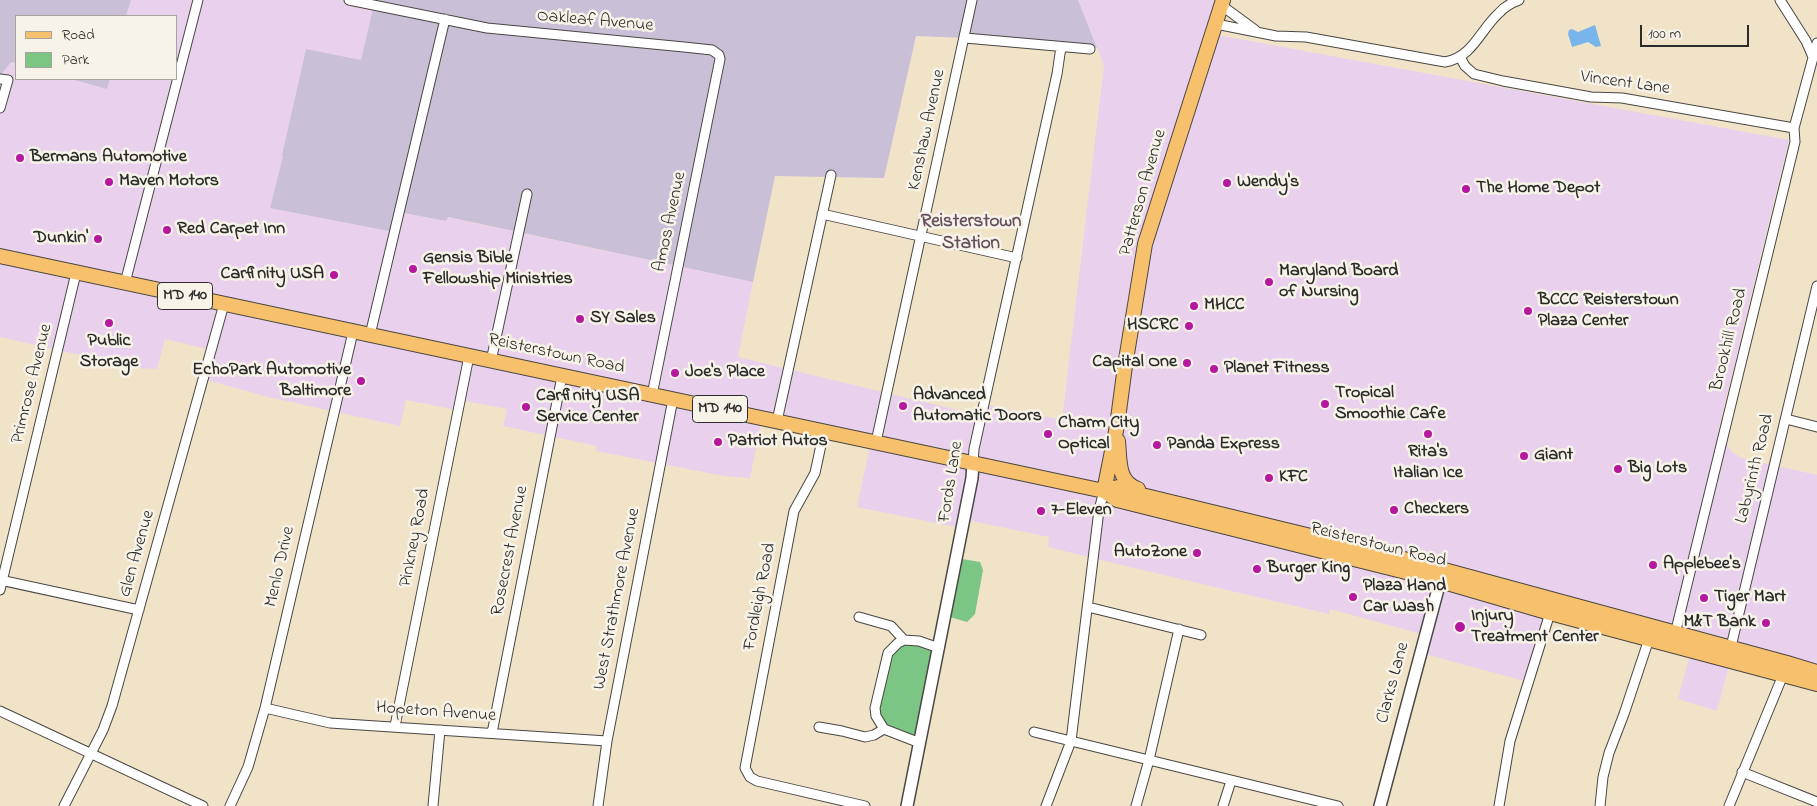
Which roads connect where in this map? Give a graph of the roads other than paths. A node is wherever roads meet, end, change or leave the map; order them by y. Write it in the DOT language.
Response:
graph roads {
  1 [pos="198,0"];
  2 [pos="349,0"];
  3 [pos="972,0"];
  4 [pos="1519,0"];
  5 [pos="1780,0"];
  6 [pos="1222,2"];
  7 [pos="445,19"];
  8 [pos="1216,24"];
  9 [pos="1258,32"];
  10 [pos="965,38"];
  11 [pos="1817,43"];
  12 [pos="1060,47"];
  13 [pos="1090,49"];
  14 [pos="719,55"];
  15 [pos="1460,57"];
  16 [pos="1813,57"];
  17 [pos="178,78"];
  18 [pos="4,80"];
  19 [pos="177,80"];
  20 [pos="0,108"];
  21 [pos="1794,128"];
  22 [pos="831,175"];
  23 [pos="527,194"];
  24 [pos="822,214"];
  25 [pos="922,236"];
  26 [pos="0,256"];
  27 [pos="1017,258"];
  28 [pos="76,272"];
  29 [pos="125,283"];
  30 [pos="1817,286"];
  31 [pos="224,304"];
  32 [pos="353,332"];
  33 [pos="370,335"];
  34 [pos="468,356"];
  35 [pos="492,361"];
  36 [pos="562,376"];
  37 [pos="652,395"];
  38 [pos="673,399"];
  39 [pos="1786,419"];
  40 [pos="777,421"];
  41 [pos="1116,426"];
  42 [pos="1817,427"];
  43 [pos="824,431"];
  44 [pos="876,442"];
  45 [pos="973,463"];
  46 [pos="1104,491"];
  47 [pos="1196,508"];
  48 [pos="1332,542"];
  49 [pos="1290,543"];
  50 [pos="1441,575"];
  51 [pos="1,580"];
  52 [pos="0,590"];
  53 [pos="1088,607"];
  54 [pos="139,610"];
  55 [pos="1550,613"];
  56 [pos="1601,613"];
  57 [pos="859,617"];
  58 [pos="1179,629"];
  59 [pos="1201,635"];
  60 [pos="1649,639"];
  61 [pos="1674,639"];
  62 [pos="904,640"];
  63 [pos="939,648"];
  64 [pos="1729,654"];
  65 [pos="1817,672"];
  66 [pos="1783,675"];
  67 [pos="1817,684"];
  68 [pos="265,708"];
  69 [pos="0,711"];
  70 [pos="394,726"];
  71 [pos="819,728"];
  72 [pos="884,729"];
  73 [pos="440,730"];
  74 [pos="1034,732"];
  75 [pos="492,733"];
  76 [pos="607,741"];
  77 [pos="1071,741"];
  78 [pos="920,743"];
  79 [pos="90,754"];
  80 [pos="1149,760"];
  81 [pos="1742,772"];
  82 [pos="1231,781"];
  83 [pos="1817,802"];
  84 [pos="64,806"];
  85 [pos="203,806"];
  86 [pos="230,806"];
  87 [pos="433,806"];
  88 [pos="598,806"];
  89 [pos="865,806"];
  90 [pos="907,806"];
  91 [pos="1046,806"];
  92 [pos="1136,806"];
  93 [pos="1224,806"];
  94 [pos="1338,806"];
  95 [pos="1380,806"];
  96 [pos="1499,806"];
  97 [pos="1600,806"];
  98 [pos="1729,806"];
  1 -- 17 [label="street"];
  2 -- 7 [label="street, Oakleaf Avenue"];
  3 -- 10 [label="street, Kenshaw Avenue"];
  4 -- 15 [label="street"];
  5 -- 16 [label="street"];
  6 -- 8 [label="main road, Patterson Avenue"];
  6 -- 9 [label="street"];
  7 -- 14 [label="street, Oakleaf Avenue"];
  7 -- 33 [label="street"];
  8 -- 9 [label="street"];
  8 -- 41 [label="main road, Patterson Avenue"];
  9 -- 15 [label="street"];
  10 -- 12 [label="street"];
  10 -- 25 [label="street, Kenshaw Avenue"];
  11 -- 16 [label="street, Brookhill Road"];
  12 -- 13 [label="street"];
  12 -- 27 [label="street, Fords Lane"];
  14 -- 37 [label="street, Amos Avenue"];
  15 -- 21 [label="street, Vincent Lane"];
  16 -- 21 [label="street, Brookhill Road"];
  18 -- 20 [label="street"];
  19 -- 29 [label="street"];
  21 -- 61 [label="street, Brookhill Road"];
  22 -- 24 [label="street"];
  23 -- 35 [label="street"];
  24 -- 25 [label="street"];
  24 -- 40 [label="street"];
  25 -- 27 [label="street"];
  25 -- 44 [label="street, Kenshaw Avenue"];
  26 -- 28 [label="main road, Reisterstown Road / MD 140"];
  27 -- 45 [label="street, Fords Lane"];
  28 -- 29 [label="main road, Reisterstown Road / MD 140"];
  28 -- 51 [label="street, Primrose Avenue"];
  29 -- 31 [label="main road, Reisterstown Road / MD 140"];
  30 -- 39 [label="street, Labyrinth Road"];
  31 -- 32 [label="main road, Reisterstown Road / MD 140"];
  31 -- 54 [label="street, Glen Avenue"];
  32 -- 33 [label="main road, Reisterstown Road / MD 140"];
  32 -- 68 [label="street, Menlo Drive"];
  33 -- 34 [label="main road, Reisterstown Road / MD 140"];
  34 -- 35 [label="main road, Reisterstown Road / MD 140"];
  34 -- 70 [label="street, Pinkney Road"];
  35 -- 36 [label="main road, Reisterstown Road / MD 140"];
  36 -- 37 [label="main road, Reisterstown Road / MD 140"];
  36 -- 75 [label="street, Rosecrest Avenue"];
  37 -- 38 [label="main road, Reisterstown Road / MD 140"];
  38 -- 40 [label="main road, Reisterstown Road / MD 140"];
  38 -- 76 [label="street, West Strathmore Avenue"];
  39 -- 42 [label="street"];
  39 -- 64 [label="street, Labyrinth Road"];
  40 -- 43 [label="main road, Reisterstown Road / MD 140"];
  41 -- 46 [label="main road, Patterson Avenue"];
  41 -- 47 [label="main road"];
  43 -- 44 [label="main road, Reisterstown Road / MD 140"];
  43 -- 89 [label="street, Fordleigh Road"];
  44 -- 45 [label="main road, Reisterstown Road / MD 140"];
  45 -- 46 [label="main road, Reisterstown Road / MD 140"];
  45 -- 63 [label="street, Fords Lane"];
  46 -- 47 [label="main road, Reisterstown Road / MD 140"];
  46 -- 49 [label="main road, Reisterstown Road / MD 140"];
  46 -- 53 [label="street"];
  47 -- 48 [label="main road, Reisterstown Road / MD 140"];
  48 -- 49 [label="main road"];
  48 -- 50 [label="main road, Reisterstown Road / MD 140"];
  49 -- 50 [label="main road, Reisterstown Road / MD 140"];
  50 -- 55 [label="main road, Reisterstown Road / MD 140"];
  50 -- 56 [label="main road, Reisterstown Road / MD 140"];
  50 -- 95 [label="street, Clarks Lane"];
  51 -- 52 [label="street, Primrose Avenue"];
  51 -- 54 [label="street"];
  53 -- 58 [label="street"];
  53 -- 77 [label="street"];
  54 -- 79 [label="street, Glen Avenue"];
  55 -- 56 [label="main road"];
  55 -- 60 [label="main road, Reisterstown Road / MD 140"];
  55 -- 96 [label="street"];
  56 -- 61 [label="main road, Reisterstown Road / MD 140"];
  57 -- 62 [label="street"];
  58 -- 59 [label="street"];
  58 -- 80 [label="street"];
  60 -- 61 [label="main road, Reisterstown Road / MD 140"];
  60 -- 97 [label="street"];
  61 -- 64 [label="main road, Reisterstown Road / MD 140"];
  62 -- 63 [label="street"];
  62 -- 72 [label="street"];
  63 -- 78 [label="street, Fords Lane"];
  64 -- 65 [label="main road, Reisterstown Road / MD 140"];
  64 -- 66 [label="main road, Reisterstown Road / MD 140"];
  66 -- 67 [label="main road, Reisterstown Road / MD 140"];
  66 -- 81 [label="street"];
  68 -- 70 [label="street, Hopeton Avenue"];
  68 -- 86 [label="street, Menlo Drive"];
  69 -- 79 [label="street"];
  70 -- 73 [label="street, Hopeton Avenue"];
  71 -- 72 [label="street"];
  72 -- 78 [label="street"];
  73 -- 75 [label="street, Hopeton Avenue"];
  73 -- 87 [label="street"];
  74 -- 77 [label="street"];
  75 -- 76 [label="street, Hopeton Avenue"];
  76 -- 88 [label="street, West Strathmore Avenue"];
  77 -- 80 [label="street"];
  77 -- 91 [label="street"];
  78 -- 90 [label="street, Fords Lane"];
  79 -- 84 [label="street, Glen Avenue"];
  79 -- 85 [label="street"];
  80 -- 82 [label="street"];
  80 -- 92 [label="street"];
  81 -- 83 [label="street"];
  81 -- 98 [label="street"];
  82 -- 93 [label="street"];
  82 -- 94 [label="street"];
}
